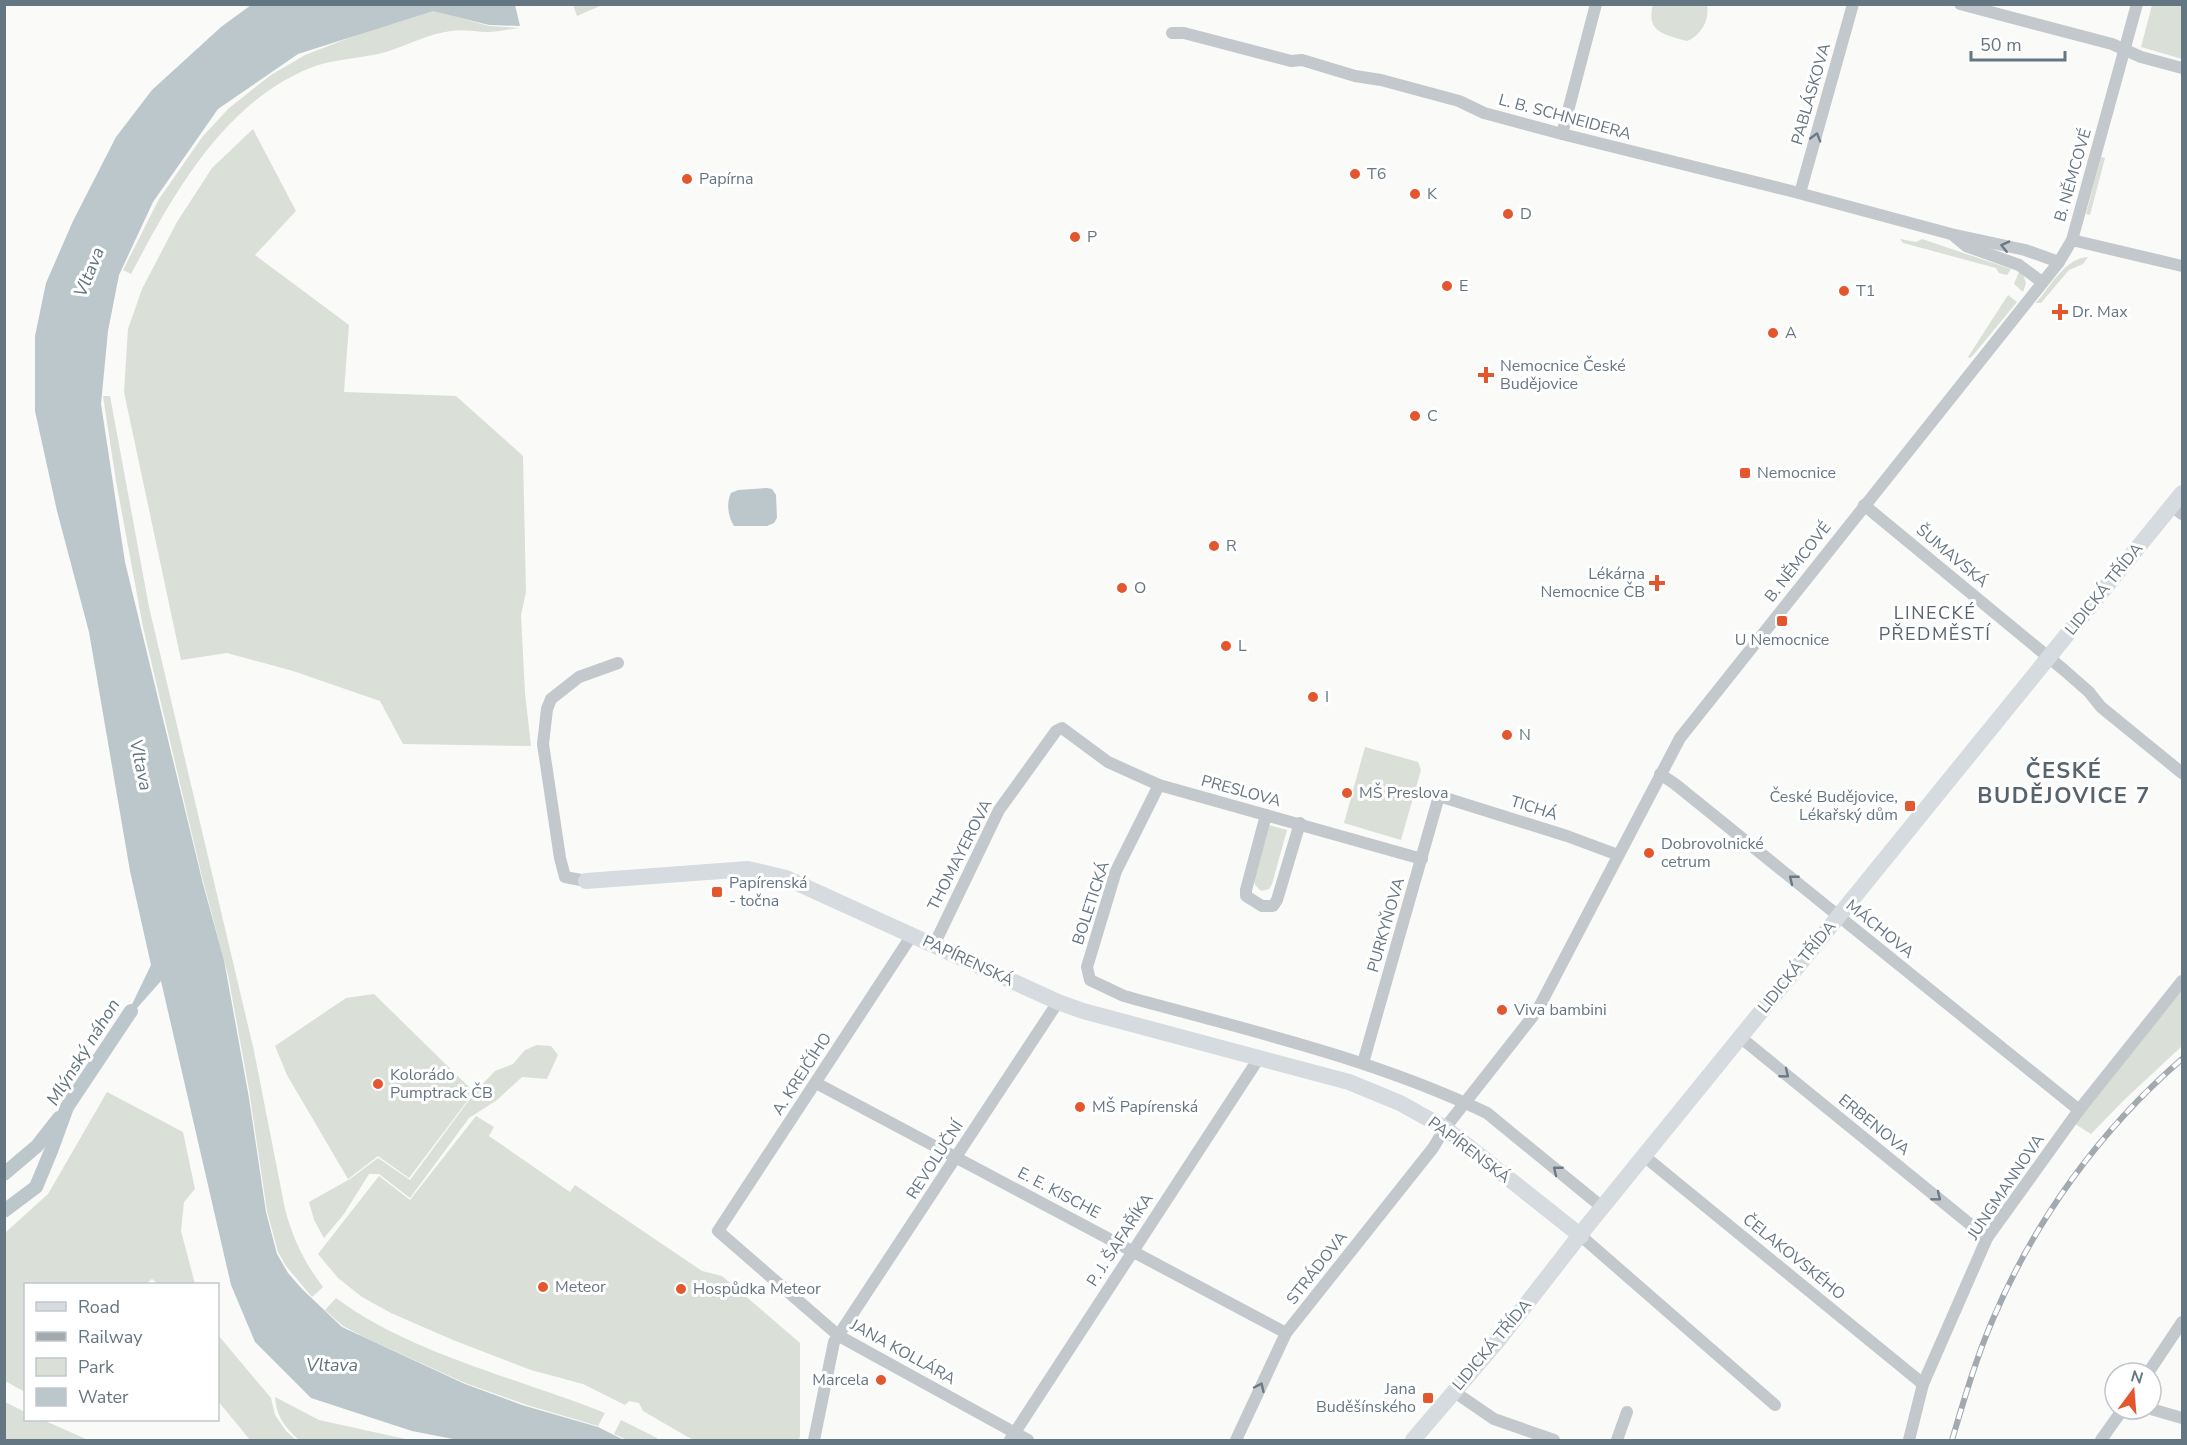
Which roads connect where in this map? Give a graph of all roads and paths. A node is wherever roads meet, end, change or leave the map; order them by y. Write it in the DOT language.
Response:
graph roads {
  1 [pos="1596,4"];
  2 [pos="1853,4"];
  3 [pos="1960,4"];
  4 [pos="2137,4"];
  5 [pos="1172,33"];
  6 [pos="2125,50"];
  7 [pos="2182,68"];
  8 [pos="1562,134"];
  9 [pos="1800,193"];
  10 [pos="1950,234"];
  11 [pos="2072,240"];
  12 [pos="2059,262"];
  13 [pos="2182,266"];
  14 [pos="2042,282"];
  15 [pos="2179,504"];
  16 [pos="1864,505"];
  17 [pos="2048,657"];
  18 [pos="618,663"];
  19 [pos="1064,728"];
  20 [pos="2182,773"];
  21 [pos="1660,774"];
  22 [pos="1159,785"];
  23 [pos="1439,796"];
  24 [pos="1266,815"];
  25 [pos="1300,823"];
  26 [pos="1618,855"];
  27 [pos="1422,859"];
  28 [pos="586,881"];
  29 [pos="1838,916"];
  30 [pos="912,935"];
  31 [pos="934,945"];
  32 [pos="1087,966"];
  33 [pos="2182,981"];
  34 [pos="1058,1002"];
  35 [pos="1740,1037"];
  36 [pos="1258,1058"];
  37 [pos="1363,1063"];
  38 [pos="816,1083"];
  39 [pos="1465,1103"];
  40 [pos="2079,1110"];
  41 [pos="1445,1128"];
  42 [pos="1644,1156"];
  43 [pos="956,1157"];
  44 [pos="1602,1207"];
  45 [pos="718,1231"];
  46 [pos="1581,1236"];
  47 [pos="1987,1238"];
  48 [pos="1132,1251"];
  49 [pos="2182,1322"];
  50 [pos="1286,1333"];
  51 [pos="839,1336"];
  52 [pos="2156,1361"];
  53 [pos="1923,1384"];
  54 [pos="1453,1391"];
  55 [pos="1775,1405"];
  56 [pos="1627,1412"];
  57 [pos="2163,1412"];
  58 [pos="2182,1418"];
  59 [pos="2115,1421"];
  60 [pos="1012,1437"];
  61 [pos="814,1440"];
  62 [pos="1028,1440"];
  63 [pos="1236,1440"];
  64 [pos="1413,1440"];
  65 [pos="1554,1440"];
  66 [pos="1617,1440"];
  67 [pos="1909,1440"];
  68 [pos="2102,1440"];
  1 -- 8 [label="street"];
  9 -- 2 [label="street, PABLÁSKOVA, one-way"];
  3 -- 6 [label="street"];
  4 -- 6 [label="street, B. NĚMCOVÉ"];
  5 -- 8 [label="street, L. B. SCHNEIDERA"];
  6 -- 7 [label="street"];
  6 -- 11 [label="street, B. NĚMCOVÉ"];
  8 -- 9 [label="street, L. B. SCHNEIDERA"];
  9 -- 10 [label="street, L. B. SCHNEIDERA"];
  12 -- 10 [label="street, L. B. SCHNEIDERA, one-way"];
  10 -- 14 [label="street, L. B. SCHNEIDERA"];
  11 -- 12 [label="street, B. NĚMCOVÉ"];
  11 -- 13 [label="street"];
  12 -- 14 [label="street, B. NĚMCOVÉ"];
  14 -- 16 [label="street, B. NĚMCOVÉ"];
  15 -- 17 [label="street, LIDICKÁ TŘÍDA"];
  16 -- 17 [label="street, ŠUMAVSKÁ"];
  16 -- 21 [label="street, B. NĚMCOVÉ"];
  17 -- 20 [label="street, ŠUMAVSKÁ"];
  17 -- 29 [label="street, LIDICKÁ TŘÍDA"];
  18 -- 28 [label="street, PAPÍRENSKÁ"];
  19 -- 22 [label="street, PRESLOVA"];
  19 -- 31 [label="street, THOMAYEROVA"];
  21 -- 26 [label="street, B. NĚMCOVÉ"];
  29 -- 21 [label="street, MÁCHOVA, one-way"];
  22 -- 24 [label="street, PRESLOVA"];
  22 -- 32 [label="street, BOLETICKÁ"];
  23 -- 26 [label="street, TICHÁ"];
  23 -- 27 [label="street, PURKYŇOVA"];
  24 -- 25 [label="street, PRESLOVA"];
  24 -- 25 [label="street"];
  25 -- 27 [label="street, PRESLOVA"];
  26 -- 39 [label="street, B. NĚMCOVÉ"];
  27 -- 37 [label="street, PURKYŇOVA"];
  28 -- 30 [label="street, PAPÍRENSKÁ"];
  29 -- 35 [label="street, LIDICKÁ TŘÍDA"];
  29 -- 40 [label="street, MÁCHOVA"];
  30 -- 31 [label="street, PAPÍRENSKÁ"];
  30 -- 38 [label="street, A. KREJČÍHO"];
  31 -- 34 [label="street, PAPÍRENSKÁ"];
  32 -- 37 [label="street, PAPÍRENSKÁ"];
  33 -- 40 [label="street, JUNGMANNOVA"];
  34 -- 36 [label="street, PAPÍRENSKÁ"];
  34 -- 43 [label="street, REVOLUČNÍ"];
  35 -- 42 [label="street, LIDICKÁ TŘÍDA"];
  35 -- 47 [label="street, ERBENOVA, one-way"];
  36 -- 41 [label="street, PAPÍRENSKÁ"];
  36 -- 48 [label="street, P. J. ŠAFAŘÍKA"];
  37 -- 39 [label="street, PAPÍRENSKÁ"];
  38 -- 43 [label="street, E. E. KISCHE"];
  38 -- 45 [label="street, A. KREJČÍHO"];
  39 -- 41 [label="street, B. NĚMCOVÉ"];
  44 -- 39 [label="street, PAPÍRENSKÁ, one-way"];
  40 -- 47 [label="street, JUNGMANNOVA"];
  41 -- 46 [label="street, PAPÍRENSKÁ"];
  41 -- 50 [label="street, STRÁDOVA"];
  42 -- 44 [label="street, LIDICKÁ TŘÍDA"];
  42 -- 53 [label="street, ČELAKOVSKÉHO"];
  43 -- 48 [label="street, E. E. KISCHE"];
  43 -- 51 [label="street, REVOLUČNÍ"];
  44 -- 46 [label="street, LIDICKÁ TŘÍDA"];
  45 -- 51 [label="street, JANA KOLLÁRA"];
  46 -- 54 [label="street, LIDICKÁ TŘÍDA"];
  46 -- 55 [label="street"];
  47 -- 53 [label="street, JUNGMANNOVA"];
  48 -- 50 [label="street, E. E. KISCHE"];
  48 -- 60 [label="street, P. J. ŠAFAŘÍKA"];
  49 -- 52 [label="street"];
  63 -- 50 [label="street, STRÁDOVA, one-way"];
  51 -- 60 [label="street, JANA KOLLÁRA"];
  51 -- 61 [label="street, REVOLUČNÍ"];
  53 -- 67 [label="street, JUNGMANNOVA"];
  54 -- 64 [label="street, LIDICKÁ TŘÍDA"];
  54 -- 65 [label="street"];
  56 -- 66 [label="street"];
  57 -- 58 [label="street"];
  59 -- 68 [label="street"];
  60 -- 62 [label="street, JANA KOLLÁRA"];
}
